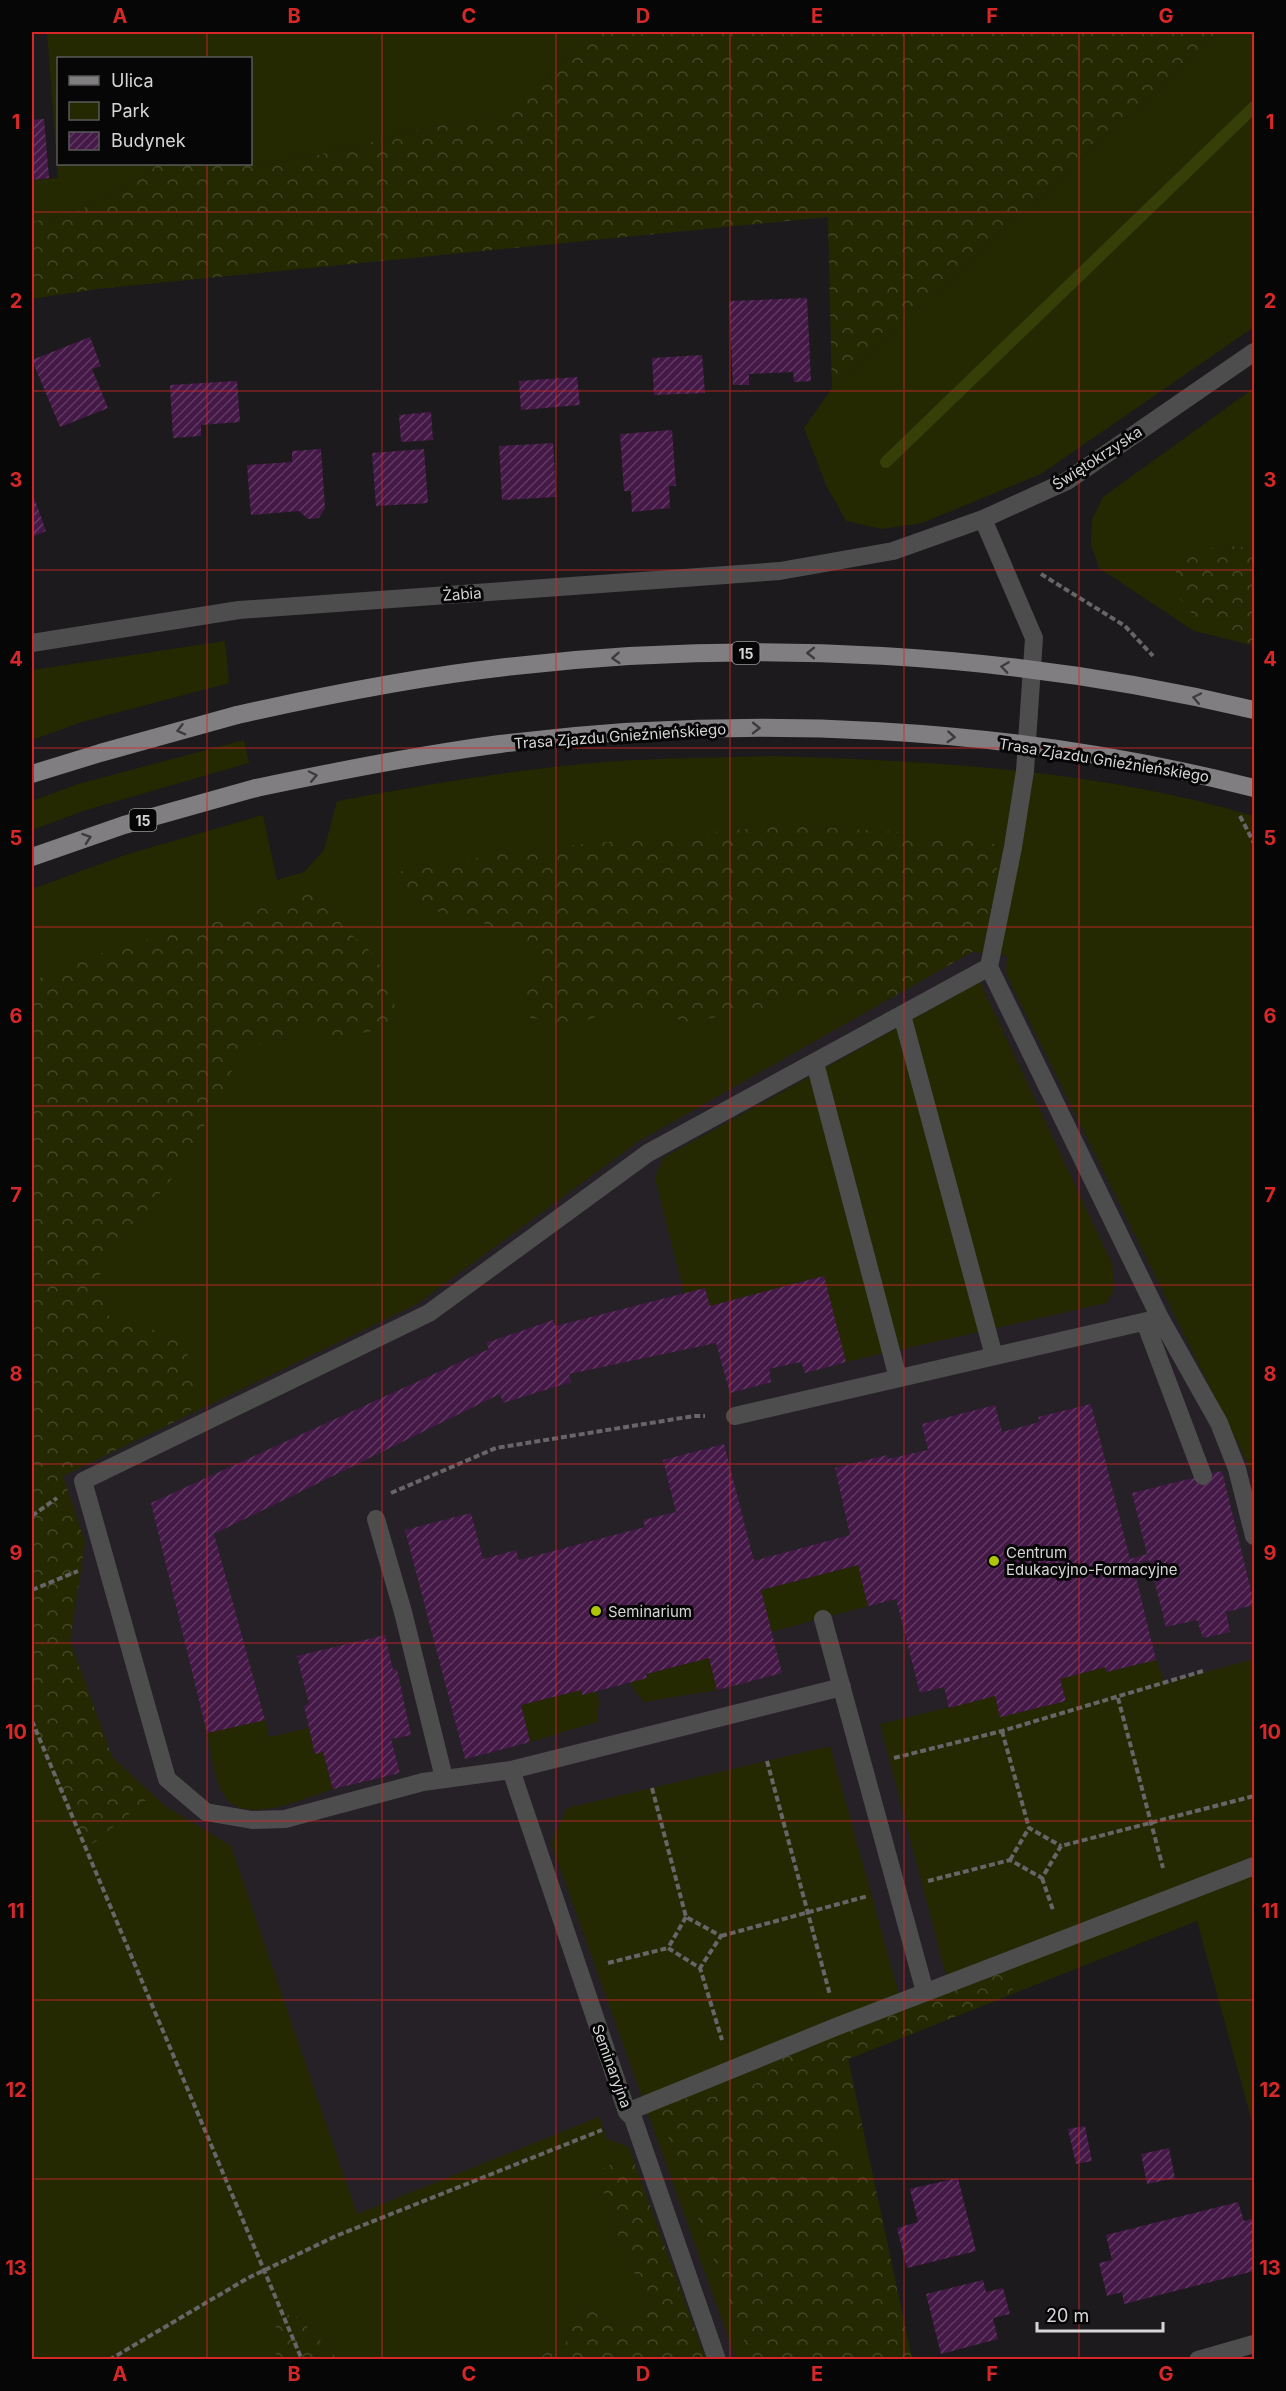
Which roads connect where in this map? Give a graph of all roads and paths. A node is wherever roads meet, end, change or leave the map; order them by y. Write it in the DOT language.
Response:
graph roads {
  1 [pos="1254,352"];
  2 [pos="983,519"];
  3 [pos="994,545"];
  4 [pos="893,551"];
  5 [pos="32,643"];
  6 [pos="1154,657"];
  7 [pos="1254,710"];
  8 [pos="32,774"];
  9 [pos="1254,788"];
  10 [pos="1236,810"];
  11 [pos="1254,843"];
  12 [pos="32,857"];
  13 [pos="989,967"];
  14 [pos="902,1015"];
  15 [pos="815,1063"];
  16 [pos="1153,1320"];
  17 [pos="994,1356"];
  18 [pos="898,1378"];
  19 [pos="735,1416"];
  20 [pos="1203,1476"];
  21 [pos="376,1519"];
  22 [pos="1254,1536"];
  23 [pos="105,1560"];
  24 [pos="32,1590"];
  25 [pos="823,1619"];
  26 [pos="1203,1671"];
  27 [pos="842,1687"];
  28 [pos="1118,1698"];
  29 [pos="32,1721"];
  30 [pos="1002,1731"];
  31 [pos="767,1761"];
  32 [pos="864,1766"];
  33 [pos="511,1770"];
  34 [pos="444,1778"];
  35 [pos="652,1788"];
  36 [pos="1254,1796"];
  37 [pos="1151,1823"];
  38 [pos="1029,1828"];
  39 [pos="1061,1846"];
  40 [pos="1010,1860"];
  41 [pos="1254,1866"];
  42 [pos="897,1888"];
  43 [pos="1171,1899"];
  44 [pos="808,1912"];
  45 [pos="686,1917"];
  46 [pos="721,1936"];
  47 [pos="668,1948"];
  48 [pos="700,1968"];
  49 [pos="578,1971"];
  50 [pos="925,1992"];
  51 [pos="838,2026"];
  52 [pos="731,2070"];
  53 [pos="630,2115"];
  54 [pos="263,2271"];
  55 [pos="1254,2344"];
  56 [pos="109,2360"];
  57 [pos="302,2360"];
  58 [pos="717,2360"];
  59 [pos="1198,2360"];
  1 -- 2 [label="street, Świętokrzyska"];
  2 -- 3 [label="street"];
  2 -- 4 [label="street, Świętokrzyska"];
  3 -- 6 [label="path"];
  3 -- 13 [label="street"];
  4 -- 5 [label="street, Żabia"];
  7 -- 8 [label="main road, 15, one-way, bridge"];
  12 -- 9 [label="main road, Trasa Zjazdu Gnieźnieńskiego / 15, one-way, bridge"];
  10 -- 11 [label="path"];
  13 -- 14 [label="street"];
  13 -- 16 [label="street"];
  14 -- 15 [label="street"];
  14 -- 17 [label="street"];
  15 -- 18 [label="street"];
  15 -- 23 [label="street"];
  16 -- 17 [label="street"];
  16 -- 20 [label="street"];
  16 -- 22 [label="street"];
  17 -- 18 [label="street"];
  18 -- 19 [label="street"];
  19 -- 21 [label="path"];
  21 -- 34 [label="street"];
  23 -- 24 [label="path"];
  23 -- 34 [label="street"];
  25 -- 27 [label="street"];
  26 -- 28 [label="path"];
  27 -- 32 [label="street"];
  27 -- 33 [label="street"];
  28 -- 30 [label="path"];
  28 -- 37 [label="path"];
  29 -- 54 [label="path"];
  30 -- 32 [label="path"];
  30 -- 38 [label="path"];
  31 -- 44 [label="path"];
  32 -- 42 [label="street"];
  33 -- 34 [label="street"];
  33 -- 49 [label="street, Seminaryjna"];
  35 -- 45 [label="path"];
  36 -- 37 [label="path"];
  37 -- 39 [label="path"];
  37 -- 43 [label="path"];
  38 -- 39 [label="path"];
  38 -- 40 [label="path"];
  39 -- 40 [label="path"];
  40 -- 42 [label="path"];
  41 -- 43 [label="street"];
  42 -- 44 [label="path"];
  42 -- 50 [label="street"];
  43 -- 50 [label="street"];
  44 -- 46 [label="path"];
  44 -- 51 [label="path"];
  45 -- 46 [label="path"];
  45 -- 47 [label="path"];
  46 -- 48 [label="path"];
  47 -- 48 [label="path"];
  47 -- 49 [label="path"];
  48 -- 52 [label="path"];
  49 -- 53 [label="street, Seminaryjna"];
  50 -- 51 [label="street"];
  51 -- 52 [label="street"];
  52 -- 53 [label="street"];
  53 -- 54 [label="path"];
  53 -- 58 [label="street, Seminaryjna"];
  54 -- 56 [label="path"];
  54 -- 57 [label="path"];
  55 -- 59 [label="street"];
}
